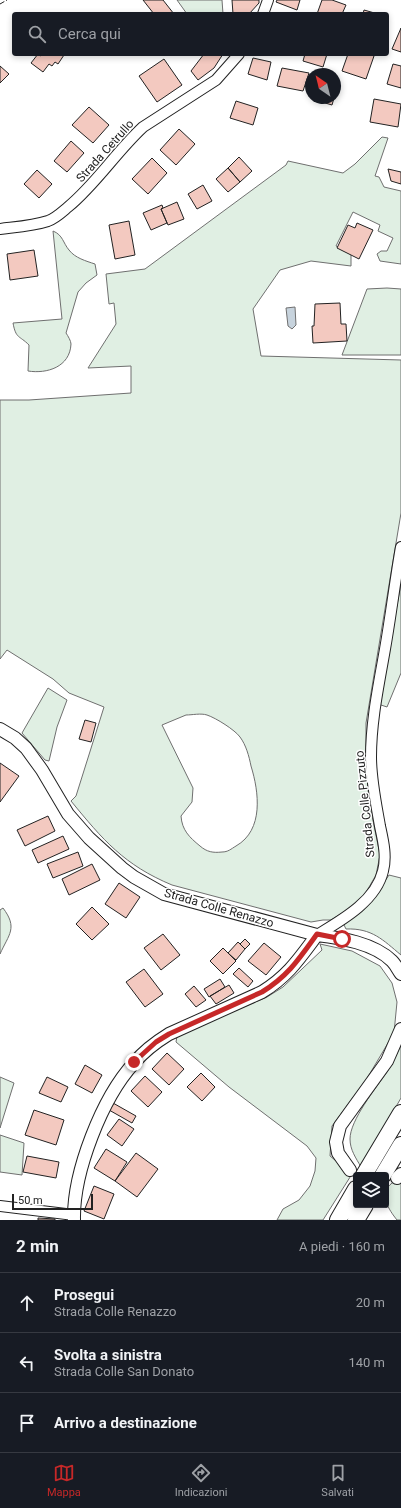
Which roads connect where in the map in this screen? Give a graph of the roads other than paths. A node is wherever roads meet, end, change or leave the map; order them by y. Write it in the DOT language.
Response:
graph roads {
  1 [pos="268,0"];
  2 [pos="264,12"];
  3 [pos="237,56"];
  4 [pos="0,229"];
  5 [pos="401,547"];
  6 [pos="0,729"];
  7 [pos="317,934"];
  8 [pos="401,974"];
  9 [pos="401,1029"];
  10 [pos="401,1113"];
  11 [pos="401,1145"];
  12 [pos="357,1172"];
  13 [pos="394,1176"];
  14 [pos="353,1194"];
  15 [pos="0,1206"];
  16 [pos="363,1208"];
  17 [pos="74,1217"];
  18 [pos="338,1220"];
  19 [pos="356,1220"];
  1 -- 2 [label="street"];
  3 -- 4 [label="street, Strada Cetrullo"];
  5 -- 7 [label="street, Strada Colle Pizzuto"];
  6 -- 7 [label="street, Strada Colle Renazzo"];
  7 -- 8 [label="street, Strada Colle Renazzo"];
  7 -- 17 [label="street"];
  9 -- 12 [label="street"];
  10 -- 12 [label="highway"];
  11 -- 13 [label="highway"];
  14 -- 18 [label="highway"];
  15 -- 17 [label="street"];
  16 -- 19 [label="highway"];
}
